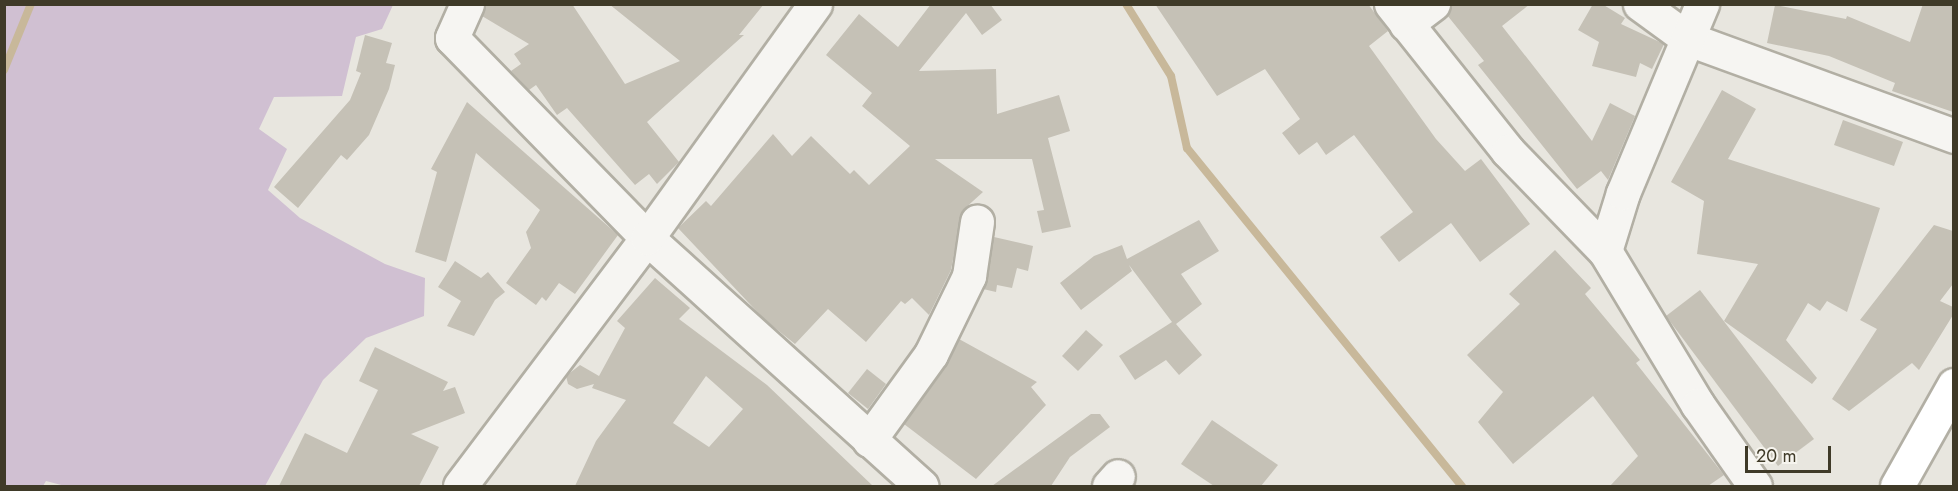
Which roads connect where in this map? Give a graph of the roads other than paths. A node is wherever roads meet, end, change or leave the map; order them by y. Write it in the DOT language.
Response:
graph roads {
  1 [pos="467,4"];
  2 [pos="814,4"];
  3 [pos="1433,4"];
  4 [pos="1640,4"];
  5 [pos="1702,4"];
  6 [pos="1399,14"];
  7 [pos="1688,39"];
  8 [pos="1953,136"];
  9 [pos="977,222"];
  10 [pos="647,238"];
  11 [pos="1605,251"];
  12 [pos="1953,385"];
  13 [pos="869,440"];
  14 [pos="460,486"];
  15 [pos="921,486"];
  16 [pos="1755,486"];
  17 [pos="1897,486"];
  1 -- 10 [label="street"];
  2 -- 10 [label="street"];
  3 -- 6 [label="street"];
  4 -- 7 [label="street"];
  5 -- 7 [label="street"];
  6 -- 11 [label="street"];
  7 -- 8 [label="street"];
  7 -- 11 [label="street"];
  9 -- 13 [label="street"];
  10 -- 13 [label="street"];
  10 -- 14 [label="street"];
  11 -- 16 [label="street"];
  12 -- 17 [label="highway"];
  13 -- 15 [label="street"];
}
